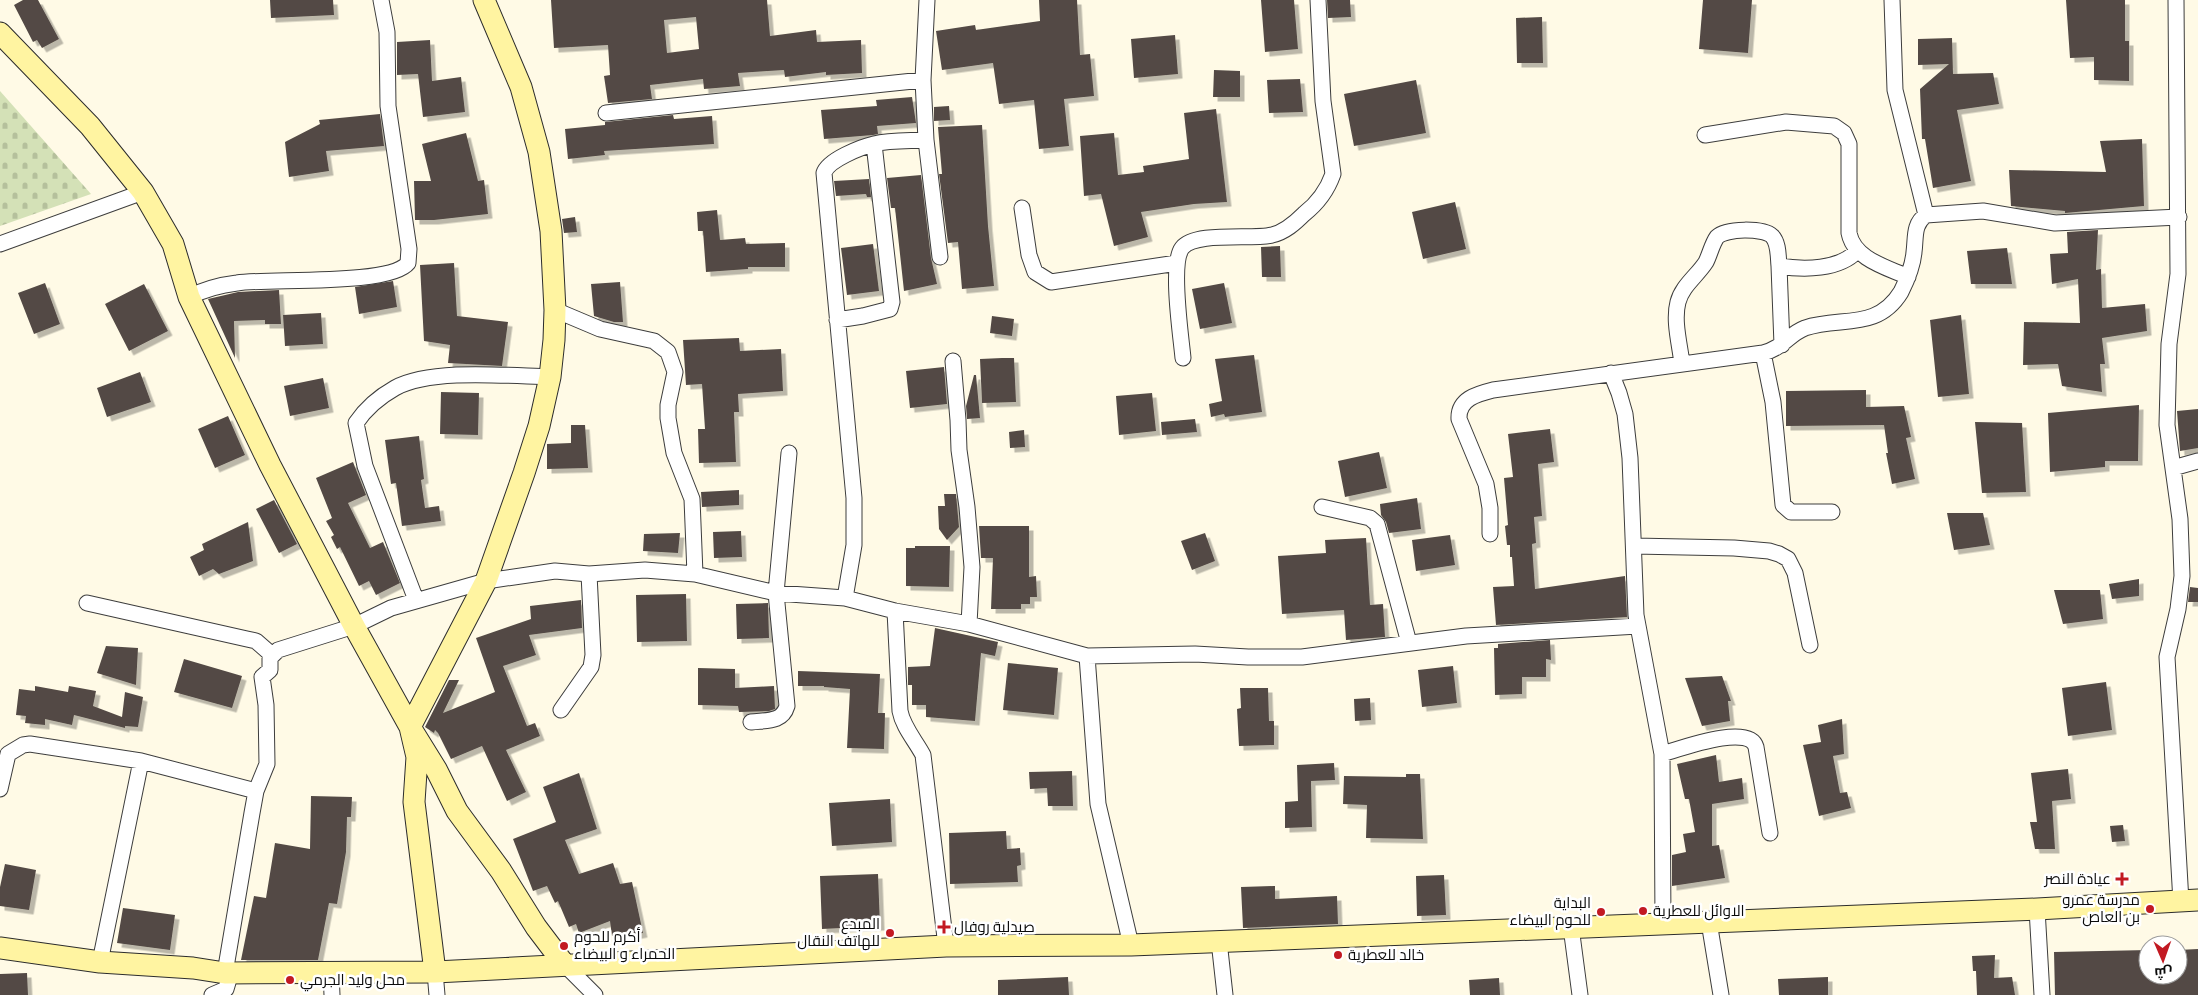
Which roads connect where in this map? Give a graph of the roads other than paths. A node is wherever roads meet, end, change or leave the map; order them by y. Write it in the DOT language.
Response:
graph roads {
  1 [pos="381,0"];
  2 [pos="484,0"];
  3 [pos="927,0"];
  4 [pos="1318,0"];
  5 [pos="1892,0"];
  6 [pos="2176,0"];
  7 [pos="0,33"];
  8 [pos="922,80"];
  9 [pos="606,113"];
  10 [pos="1705,135"];
  11 [pos="926,140"];
  12 [pos="874,144"];
  13 [pos="143,192"];
  14 [pos="1022,208"];
  15 [pos="1926,214"];
  16 [pos="2178,217"];
  17 [pos="0,244"];
  18 [pos="1857,250"];
  19 [pos="940,257"];
  20 [pos="1177,263"];
  21 [pos="1779,266"];
  22 [pos="1908,277"];
  23 [pos="189,297"];
  24 [pos="556,310"];
  25 [pos="837,320"];
  26 [pos="1782,345"];
  27 [pos="1763,353"];
  28 [pos="1183,358"];
  29 [pos="953,361"];
  30 [pos="1682,364"];
  31 [pos="1611,373"];
  32 [pos="550,377"];
  33 [pos="789,453"];
  34 [pos="2198,461"];
  35 [pos="2173,468"];
  36 [pos="1322,507"];
  37 [pos="1832,512"];
  38 [pos="1490,534"];
  39 [pos="1634,546"];
  40 [pos="588,574"];
  41 [pos="695,574"];
  42 [pos="486,581"];
  43 [pos="776,593"];
  44 [pos="845,598"];
  45 [pos="416,600"];
  46 [pos="87,603"];
  47 [pos="895,611"];
  48 [pos="969,624"];
  49 [pos="354,626"];
  50 [pos="1638,626"];
  51 [pos="1410,643"];
  52 [pos="1810,644"];
  53 [pos="272,654"];
  54 [pos="1087,656"];
  55 [pos="561,710"];
  56 [pos="751,722"];
  57 [pos="410,727"];
  58 [pos="1662,754"];
  59 [pos="141,762"];
  60 [pos="0,790"];
  61 [pos="256,791"];
  62 [pos="1770,832"];
  63 [pos="2190,902"];
  64 [pos="2038,910"];
  65 [pos="1708,922"];
  66 [pos="1663,924"];
  67 [pos="1571,927"];
  68 [pos="1219,941"];
  69 [pos="1131,944"];
  70 [pos="946,946"];
  71 [pos="0,948"];
  72 [pos="100,962"];
  73 [pos="564,964"];
  74 [pos="331,972"];
  75 [pos="434,972"];
  76 [pos="225,973"];
  77 [pos="212,995"];
  78 [pos="332,995"];
  79 [pos="437,995"];
  80 [pos="595,995"];
  81 [pos="1226,995"];
  82 [pos="1580,995"];
  83 [pos="1721,995"];
  84 [pos="2042,995"];
  1 -- 23 [label="street"];
  2 -- 24 [label="street"];
  3 -- 8 [label="street"];
  4 -- 20 [label="street"];
  5 -- 15 [label="street"];
  6 -- 16 [label="street"];
  7 -- 13 [label="street"];
  8 -- 9 [label="street"];
  8 -- 11 [label="street"];
  10 -- 18 [label="street"];
  11 -- 12 [label="street"];
  11 -- 19 [label="street"];
  12 -- 25 [label="street"];
  12 -- 25 [label="street"];
  13 -- 17 [label="street"];
  13 -- 23 [label="street"];
  14 -- 20 [label="street"];
  15 -- 16 [label="street"];
  15 -- 22 [label="street"];
  16 -- 35 [label="street"];
  18 -- 21 [label="street"];
  18 -- 22 [label="street"];
  20 -- 28 [label="street"];
  21 -- 26 [label="street"];
  21 -- 30 [label="street"];
  22 -- 26 [label="street"];
  23 -- 49 [label="street"];
  24 -- 32 [label="street"];
  24 -- 41 [label="street"];
  25 -- 44 [label="street"];
  26 -- 27 [label="street"];
  27 -- 30 [label="street"];
  27 -- 37 [label="street"];
  29 -- 48 [label="street"];
  30 -- 31 [label="street"];
  31 -- 38 [label="street"];
  31 -- 39 [label="street"];
  32 -- 42 [label="street"];
  32 -- 45 [label="street"];
  33 -- 43 [label="street"];
  34 -- 35 [label="street"];
  35 -- 63 [label="street"];
  36 -- 51 [label="street"];
  39 -- 50 [label="street"];
  39 -- 52 [label="street"];
  40 -- 41 [label="street"];
  40 -- 42 [label="street"];
  40 -- 55 [label="street"];
  41 -- 43 [label="street"];
  42 -- 45 [label="street"];
  42 -- 57 [label="street"];
  43 -- 44 [label="street"];
  43 -- 56 [label="street"];
  44 -- 47 [label="street"];
  45 -- 49 [label="street"];
  46 -- 53 [label="street"];
  47 -- 48 [label="street"];
  47 -- 70 [label="street"];
  48 -- 54 [label="street"];
  49 -- 53 [label="street"];
  49 -- 57 [label="street"];
  50 -- 51 [label="street"];
  50 -- 58 [label="street"];
  51 -- 54 [label="street"];
  53 -- 61 [label="street"];
  54 -- 69 [label="street"];
  57 -- 73 [label="street"];
  57 -- 75 [label="street"];
  58 -- 62 [label="street"];
  58 -- 66 [label="street"];
  59 -- 60 [label="street"];
  59 -- 61 [label="street"];
  59 -- 72 [label="street"];
  61 -- 76 [label="street"];
  63 -- 64 [label="street"];
  64 -- 65 [label="street"];
  64 -- 84 [label="street"];
  65 -- 66 [label="street"];
  65 -- 83 [label="street"];
  66 -- 67 [label="street"];
  67 -- 68 [label="street"];
  67 -- 82 [label="street"];
  68 -- 69 [label="street"];
  68 -- 81 [label="street"];
  69 -- 70 [label="street"];
  70 -- 73 [label="street"];
  71 -- 72 [label="street"];
  72 -- 76 [label="street"];
  73 -- 75 [label="street"];
  73 -- 80 [label="street"];
  74 -- 75 [label="street"];
  74 -- 76 [label="street"];
  74 -- 78 [label="street"];
  75 -- 79 [label="street"];
  76 -- 77 [label="street"];
}
